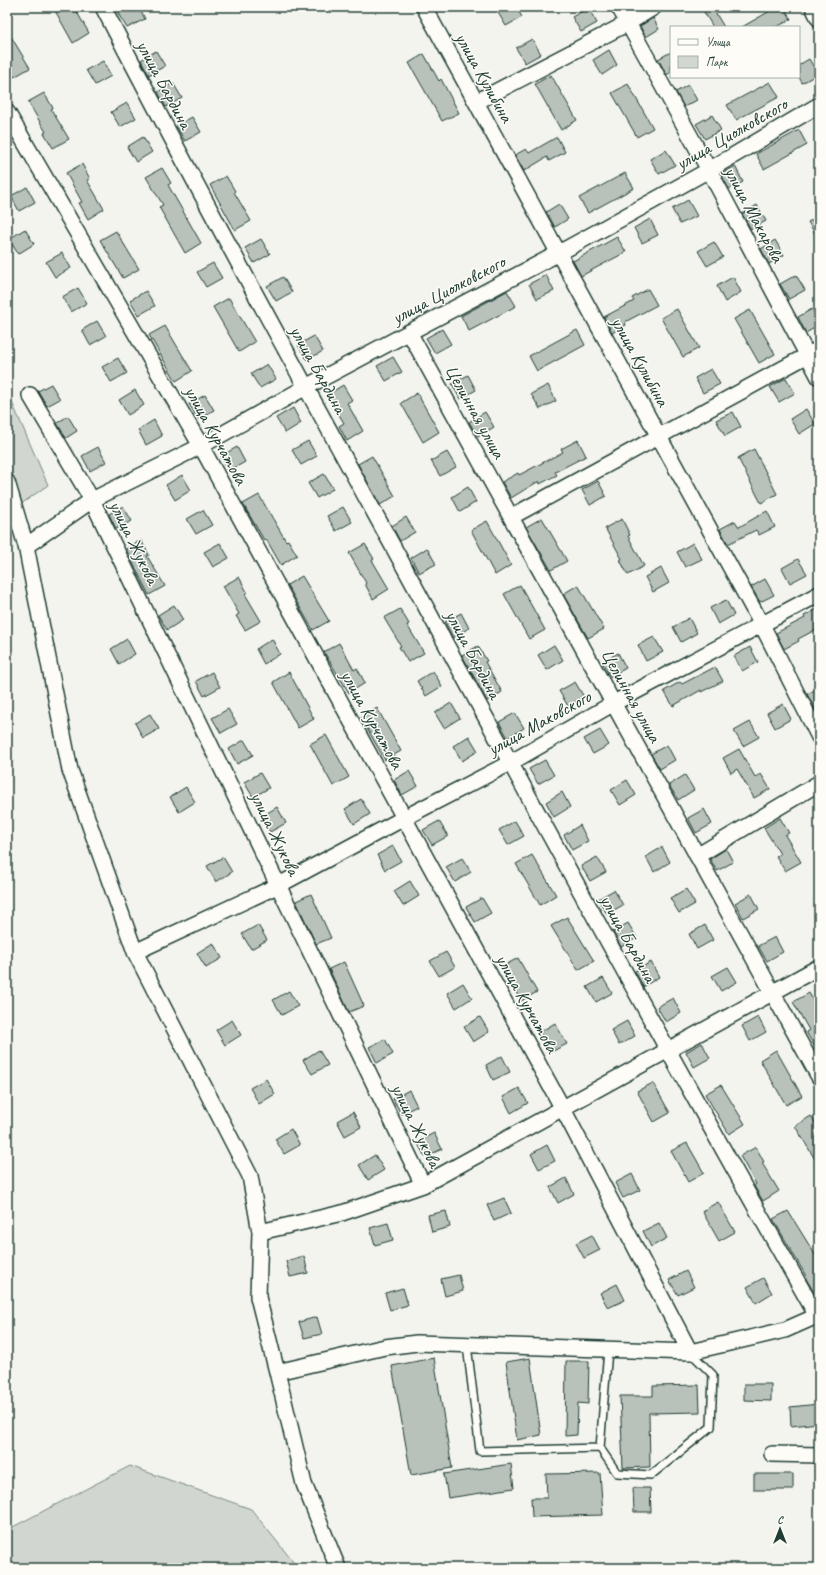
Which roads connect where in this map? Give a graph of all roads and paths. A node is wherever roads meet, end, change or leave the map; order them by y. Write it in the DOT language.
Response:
graph roads {
  1 [pos="103,7"];
  2 [pos="424,7"];
  3 [pos="619,7"];
  4 [pos="654,7"];
  5 [pos="812,7"];
  6 [pos="819,19"];
  7 [pos="628,23"];
  8 [pos="476,102"];
  9 [pos="819,105"];
  10 [pos="7,112"];
  11 [pos="709,170"];
  12 [pos="559,253"];
  13 [pos="409,332"];
  14 [pos="813,352"];
  15 [pos="819,377"];
  16 [pos="306,387"];
  17 [pos="30,394"];
  18 [pos="659,436"];
  19 [pos="201,446"];
  20 [pos="7,482"];
  21 [pos="92,500"];
  22 [pos="511,517"];
  23 [pos="26,546"];
  24 [pos="819,594"];
  25 [pos="762,625"];
  26 [pos="614,703"];
  27 [pos="819,736"];
  28 [pos="510,763"];
  29 [pos="819,783"];
  30 [pos="404,818"];
  31 [pos="698,856"];
  32 [pos="279,885"];
  33 [pos="135,952"];
  34 [pos="819,967"];
  35 [pos="772,993"];
  36 [pos="668,1051"];
  37 [pos="819,1077"];
  38 [pos="563,1109"];
  39 [pos="423,1185"];
  40 [pos="260,1232"];
  41 [pos="818,1316"];
  42 [pos="467,1345"];
  43 [pos="608,1350"];
  44 [pos="690,1352"];
  45 [pos="277,1372"];
  46 [pos="600,1448"];
  47 [pos="772,1454"];
  48 [pos="819,1455"];
  49 [pos="338,1568"];
  1 -- 16 [label="street, улица Бардина"];
  2 -- 8 [label="street, улица Кулибина"];
  3 -- 7 [label="street, улица Макарова"];
  4 -- 7 [label="street"];
  5 -- 6 [label="street"];
  7 -- 8 [label="street"];
  7 -- 11 [label="street, улица Макарова"];
  8 -- 12 [label="street, улица Кулибина"];
  9 -- 11 [label="street, улица Циолковского"];
  10 -- 19 [label="street, улица Курчатова"];
  11 -- 12 [label="street, улица Циолковского"];
  11 -- 14 [label="street, улица Макарова"];
  12 -- 13 [label="street, улица Циолковского"];
  12 -- 18 [label="street, улица Кулибина"];
  13 -- 16 [label="street, улица Циолковского"];
  13 -- 22 [label="street, Целинная улица"];
  14 -- 15 [label="street, улица Макарова"];
  14 -- 18 [label="street"];
  16 -- 19 [label="street, улица Циолковского"];
  16 -- 28 [label="street, улица Бардина"];
  17 -- 21 [label="street, улица Жукова"];
  18 -- 22 [label="street"];
  18 -- 25 [label="street, улица Кулибина"];
  19 -- 21 [label="street, улица Циолковского"];
  19 -- 30 [label="street, улица Курчатова"];
  20 -- 23 [label="street"];
  21 -- 23 [label="street, улица Циолковского"];
  21 -- 32 [label="street, улица Жукова"];
  22 -- 26 [label="street, Целинная улица"];
  23 -- 33 [label="street"];
  24 -- 25 [label="street, улица Маковского"];
  25 -- 26 [label="street, улица Маковского"];
  25 -- 27 [label="street, улица Кулибина"];
  26 -- 28 [label="street, улица Маковского"];
  26 -- 31 [label="street, Целинная улица"];
  28 -- 30 [label="street, улица Маковского"];
  28 -- 36 [label="street, улица Бардина"];
  29 -- 31 [label="street"];
  30 -- 32 [label="street, улица Маковского"];
  30 -- 38 [label="street, улица Курчатова"];
  31 -- 35 [label="street, Целинная улица"];
  32 -- 33 [label="street, улица Маковского"];
  32 -- 39 [label="street, улица Жукова"];
  33 -- 40 [label="street"];
  34 -- 35 [label="street"];
  35 -- 36 [label="street"];
  35 -- 37 [label="street, Целинная улица"];
  36 -- 38 [label="street"];
  36 -- 41 [label="street, улица Бардина"];
  38 -- 39 [label="street"];
  38 -- 44 [label="street, улица Курчатова"];
  39 -- 40 [label="street"];
  40 -- 45 [label="street"];
  41 -- 44 [label="street"];
  42 -- 43 [label="street"];
  42 -- 45 [label="street"];
  42 -- 46 [label="lane"];
  43 -- 44 [label="street"];
  43 -- 46 [label="lane"];
  44 -- 46 [label="lane"];
  45 -- 49 [label="street"];
  47 -- 48 [label="street"];
}
